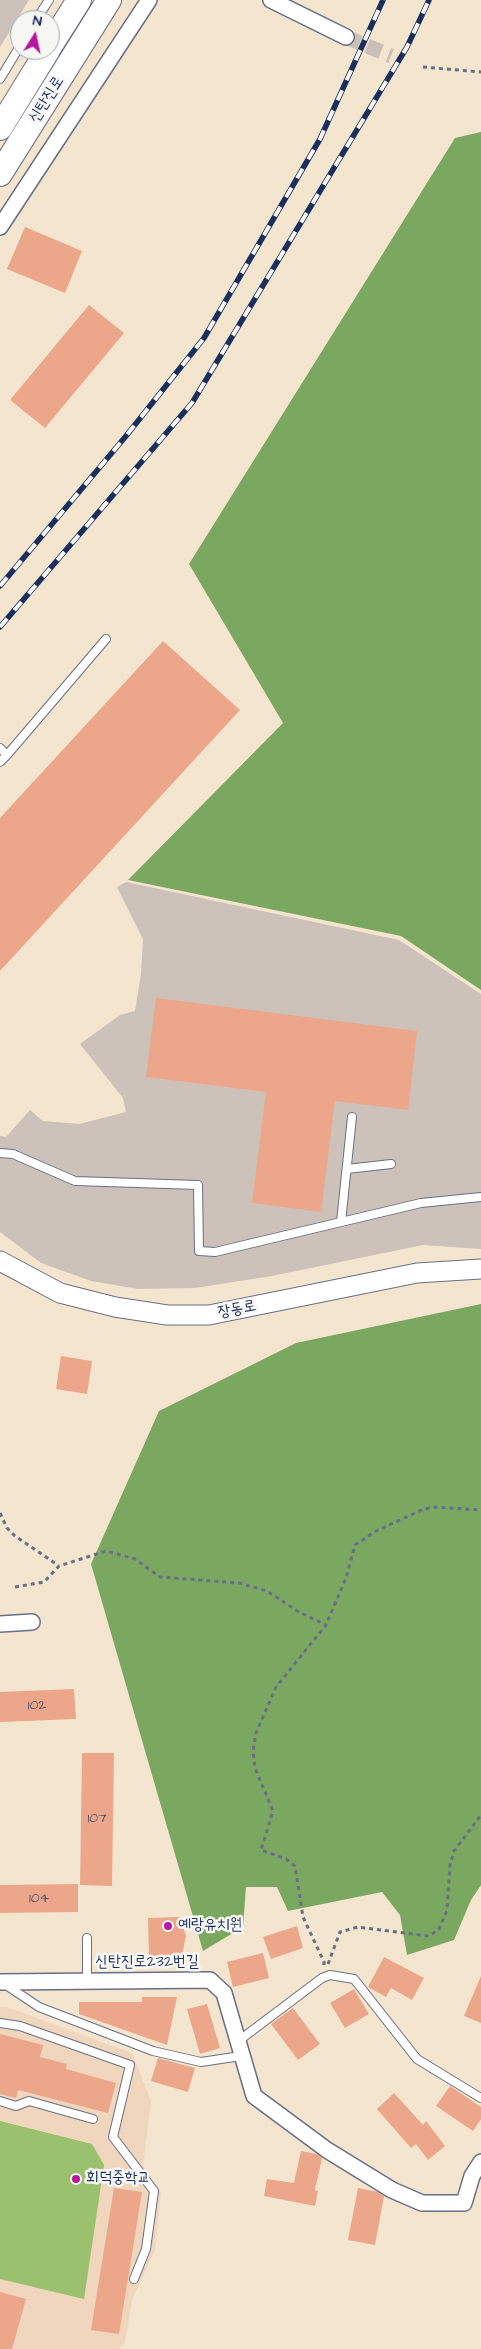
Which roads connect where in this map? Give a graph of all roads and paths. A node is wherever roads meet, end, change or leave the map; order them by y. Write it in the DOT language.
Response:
graph roads {
  1 [pos="79,0"];
  2 [pos="109,0"];
  3 [pos="149,0"];
  4 [pos="271,0"];
  5 [pos="60,30"];
  6 [pos="346,37"];
  7 [pos="12,60"];
  8 [pos="42,60"];
  9 [pos="423,67"];
  10 [pos="481,72"];
  11 [pos="0,79"];
  12 [pos="0,128"];
  13 [pos="0,174"];
  14 [pos="0,228"];
  15 [pos="106,640"];
  16 [pos="0,748"];
  17 [pos="7,755"];
  18 [pos="0,762"];
  19 [pos="352,1117"];
  20 [pos="0,1153"];
  21 [pos="391,1164"];
  22 [pos="347,1169"];
  23 [pos="481,1197"];
  24 [pos="341,1222"];
  25 [pos="0,1261"];
  26 [pos="481,1269"];
  27 [pos="481,1510"];
  28 [pos="0,1513"];
  29 [pos="59,1566"];
  30 [pos="15,1586"];
  31 [pos="32,1622"];
  32 [pos="0,1624"];
  33 [pos="326,1625"];
  34 [pos="481,1815"];
  35 [pos="87,1938"];
  36 [pos="322,1978"];
  37 [pos="87,1981"];
  38 [pos="1,1982"];
  39 [pos="0,2023"];
  40 [pos="239,2049"];
  41 [pos="481,2098"];
  42 [pos="0,2101"];
  43 [pos="93,2119"];
  44 [pos="481,2162"];
  45 [pos="134,2279"];
  1 -- 5 [label="main road"];
  2 -- 13 [label="main road, 신탄진로"];
  3 -- 14 [label="street"];
  4 -- 6 [label="street"];
  7 -- 11 [label="lane"];
  8 -- 12 [label="main road, 신탄진로"];
  9 -- 10 [label="path"];
  15 -- 17 [label="lane"];
  16 -- 17 [label="lane"];
  17 -- 18 [label="lane"];
  19 -- 22 [label="lane"];
  20 -- 24 [label="lane"];
  21 -- 22 [label="lane"];
  22 -- 24 [label="lane"];
  23 -- 24 [label="lane"];
  25 -- 26 [label="street, 장동로"];
  27 -- 33 [label="path"];
  28 -- 29 [label="path"];
  29 -- 30 [label="path"];
  29 -- 33 [label="path"];
  31 -- 32 [label="street"];
  33 -- 36 [label="path"];
  34 -- 36 [label="path"];
  35 -- 37 [label="lane"];
  36 -- 40 [label="lane"];
  36 -- 41 [label="lane"];
  37 -- 38 [label="street, 신탄진로232번길"];
  37 -- 40 [label="street, 신탄진로232번길"];
  38 -- 40 [label="lane"];
  39 -- 45 [label="lane"];
  40 -- 44 [label="street, 신탄진로232번길"];
  42 -- 43 [label="lane"];
}
